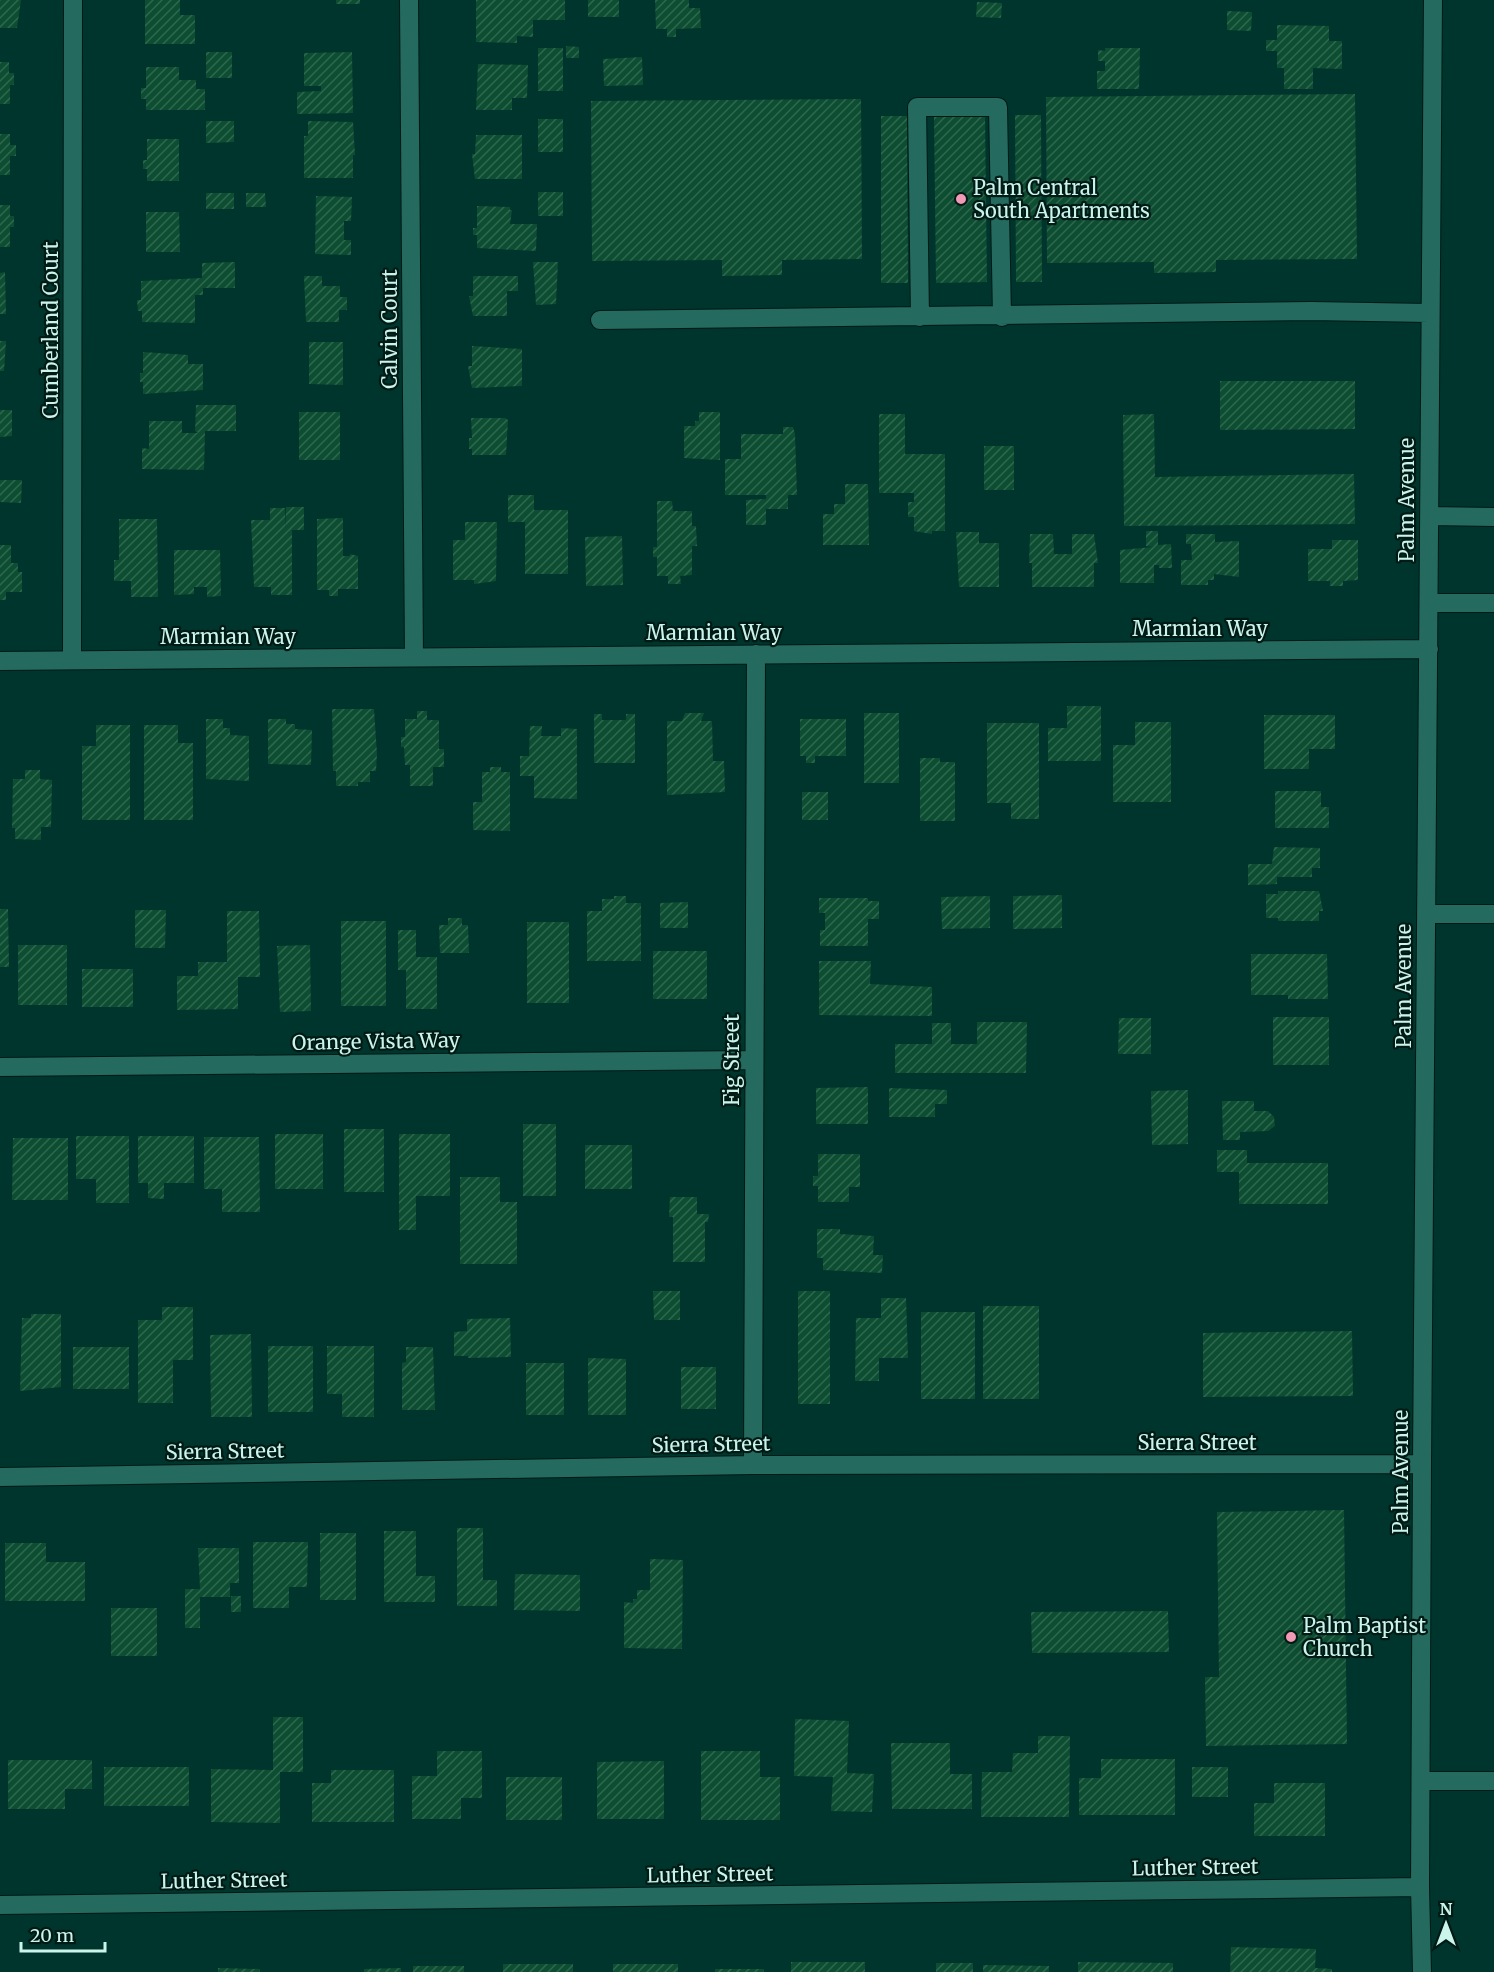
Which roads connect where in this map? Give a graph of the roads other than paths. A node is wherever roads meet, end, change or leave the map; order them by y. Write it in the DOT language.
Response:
graph roads {
  1 [pos="74,0"];
  2 [pos="410,0"];
  3 [pos="1433,0"];
  4 [pos="1429,313"];
  5 [pos="920,317"];
  6 [pos="1002,317"];
  7 [pos="600,320"];
  8 [pos="1429,516"];
  9 [pos="1494,517"];
  10 [pos="1429,603"];
  11 [pos="1494,603"];
  12 [pos="1429,649"];
  13 [pos="756,654"];
  14 [pos="414,657"];
  15 [pos="72,660"];
  16 [pos="0,661"];
  17 [pos="1427,914"];
  18 [pos="1494,914"];
  19 [pos="753,1060"];
  20 [pos="0,1067"];
  21 [pos="1422,1464"];
  22 [pos="753,1465"];
  23 [pos="0,1477"];
  24 [pos="1422,1781"];
  25 [pos="1494,1781"];
  26 [pos="1420,1887"];
  27 [pos="0,1905"];
  28 [pos="1422,1972"];
  1 -- 15 [label="street, Cumberland Court"];
  2 -- 14 [label="street, Calvin Court"];
  3 -- 4 [label="street, Palm Avenue"];
  4 -- 6 [label="street"];
  4 -- 8 [label="street, Palm Avenue"];
  5 -- 6 [label="street"];
  5 -- 6 [label="street"];
  5 -- 7 [label="street"];
  8 -- 9 [label="street"];
  8 -- 10 [label="street, Palm Avenue"];
  10 -- 11 [label="street"];
  10 -- 12 [label="street, Palm Avenue"];
  12 -- 13 [label="street, Marmian Way"];
  12 -- 17 [label="street, Palm Avenue"];
  13 -- 14 [label="street, Marmian Way"];
  13 -- 19 [label="street, Fig Street"];
  14 -- 15 [label="street, Marmian Way"];
  15 -- 16 [label="street, Marmian Way"];
  17 -- 18 [label="street"];
  17 -- 21 [label="street, Palm Avenue"];
  19 -- 20 [label="street, Orange Vista Way"];
  19 -- 22 [label="street, Fig Street"];
  21 -- 22 [label="street, Sierra Street"];
  21 -- 24 [label="street, Palm Avenue"];
  22 -- 23 [label="street, Sierra Street"];
  24 -- 25 [label="street"];
  24 -- 26 [label="street, Palm Avenue"];
  26 -- 27 [label="street, Luther Street"];
  26 -- 28 [label="street, Palm Avenue"];
}
